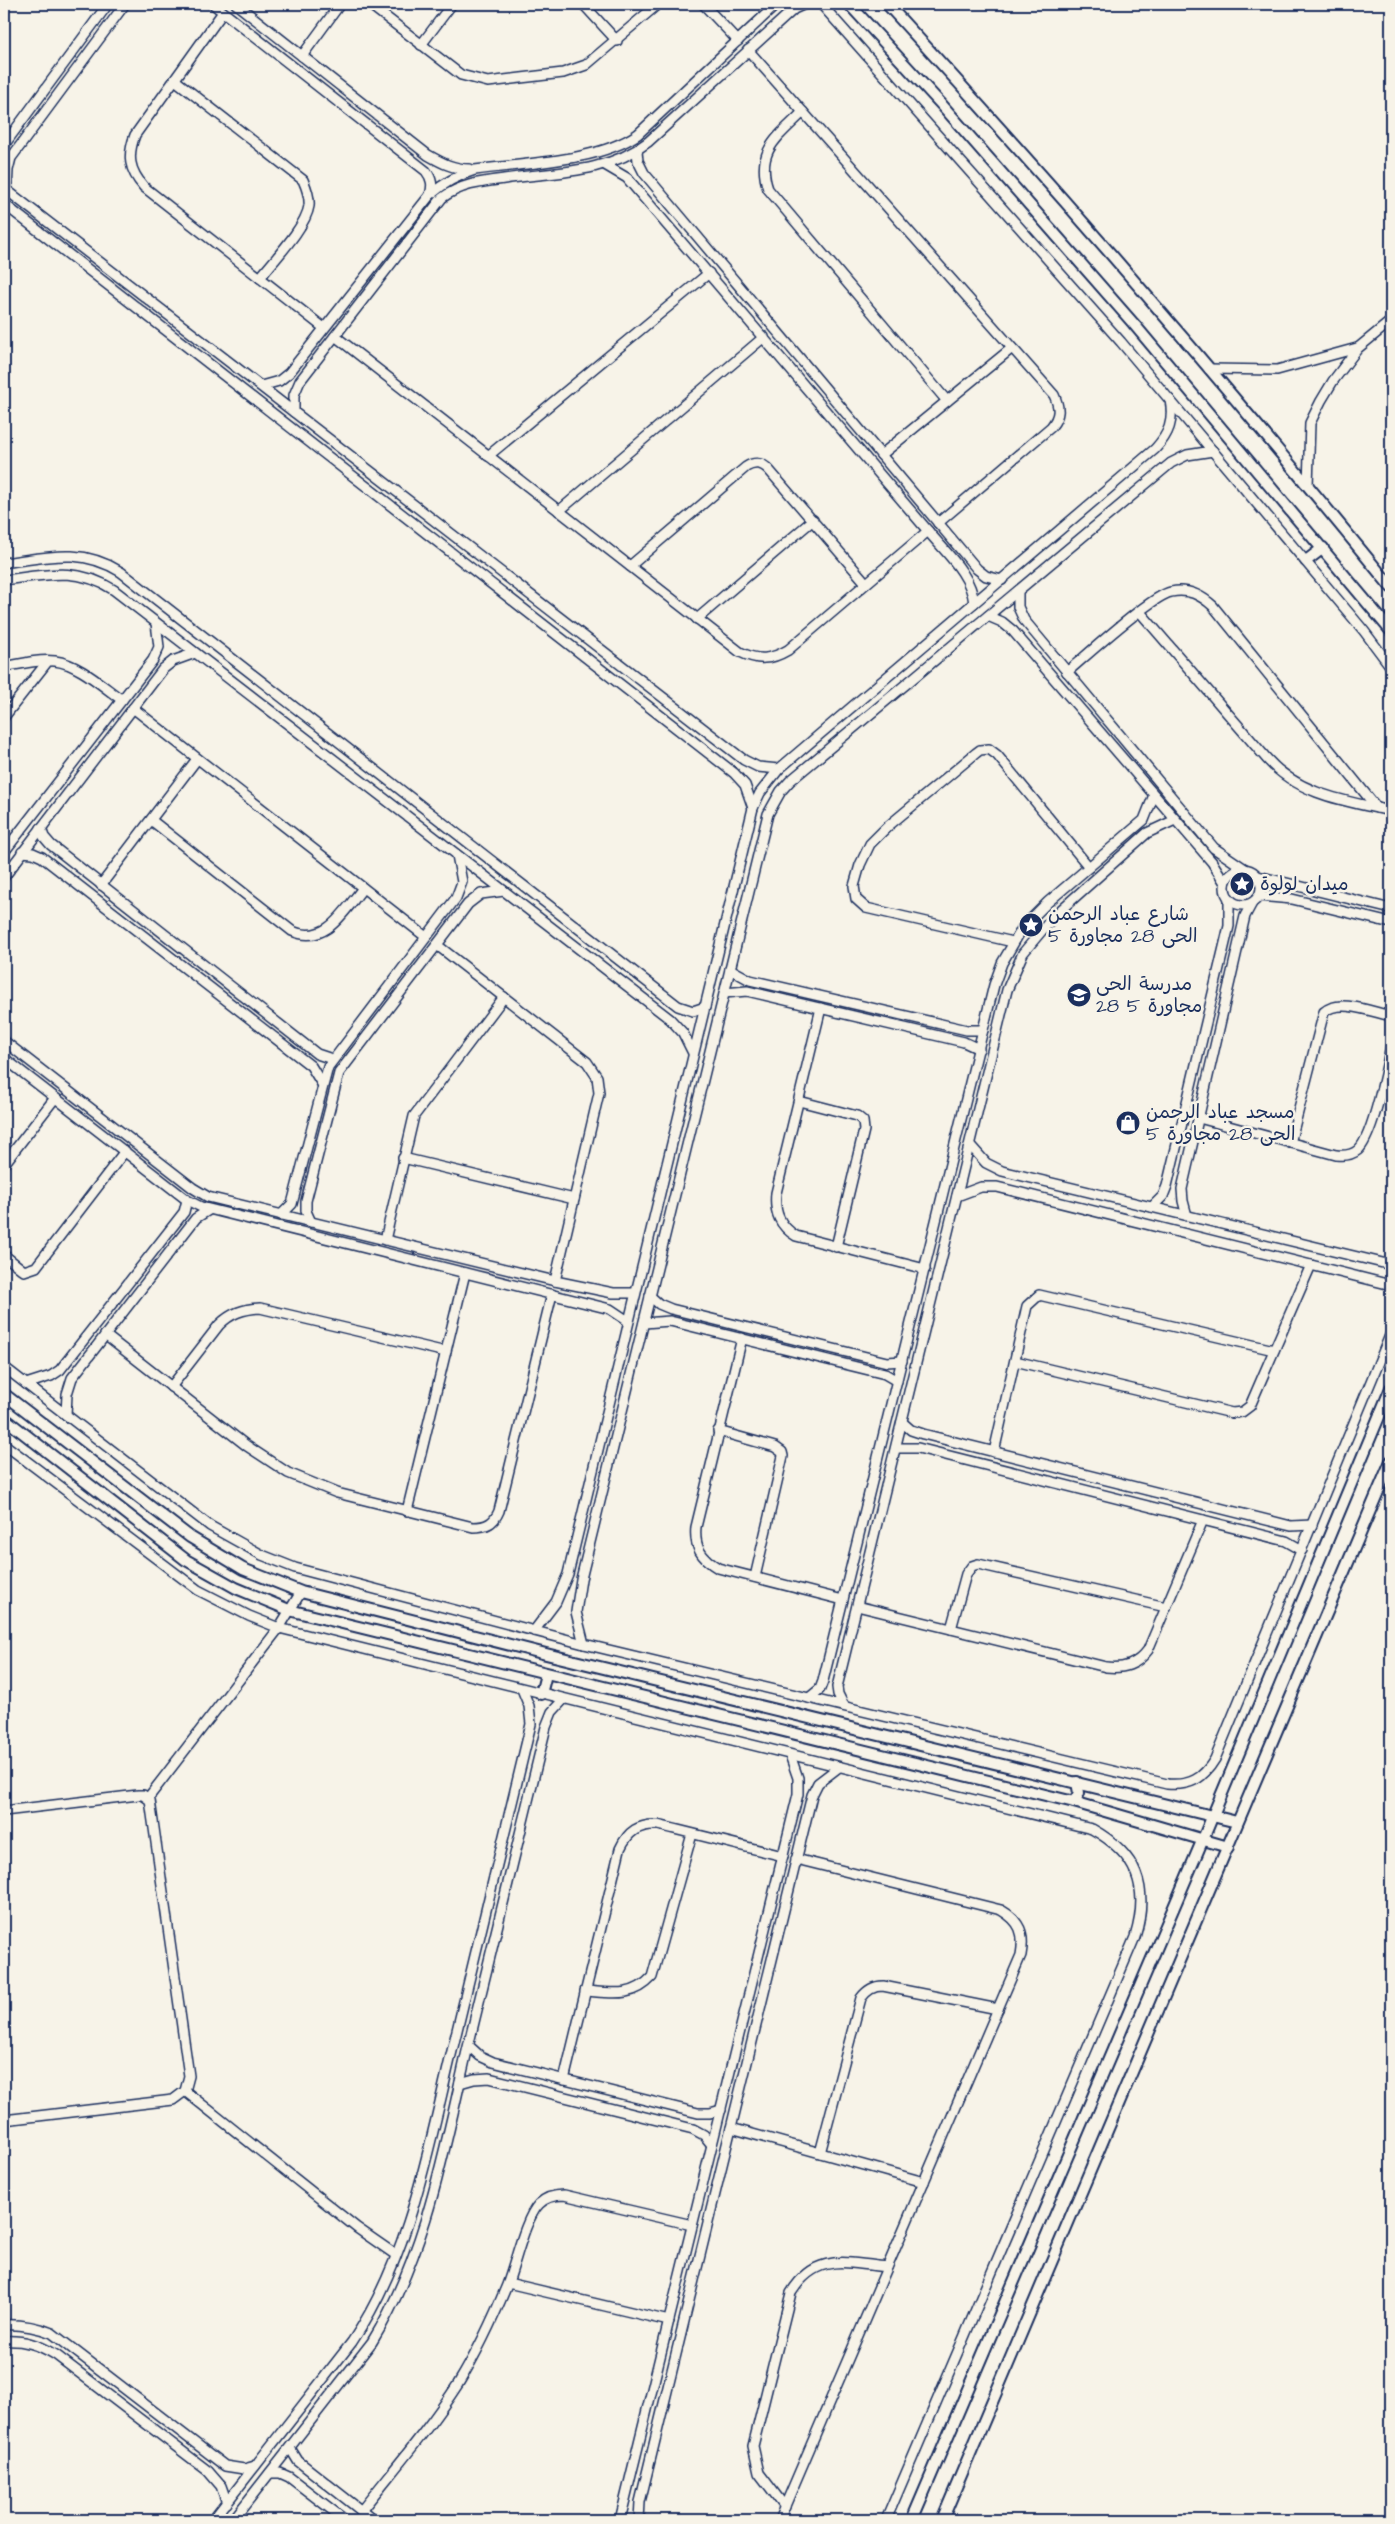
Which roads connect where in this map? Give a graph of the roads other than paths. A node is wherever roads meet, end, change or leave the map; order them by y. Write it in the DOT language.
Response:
graph roads {
  1 [pos="108,4"];
  2 [pos="125,4"];
  3 [pos="213,4"];
  4 [pos="236,4"];
  5 [pos="340,4"];
  6 [pos="368,4"];
  7 [pos="452,4"];
  8 [pos="583,4"];
  9 [pos="658,4"];
  10 [pos="703,4"];
  11 [pos="777,4"];
  12 [pos="805,4"];
  13 [pos="821,4"];
  14 [pos="849,4"];
  15 [pos="887,4"];
  16 [pos="224,12"];
  17 [pos="787,15"];
  18 [pos="738,40"];
  19 [pos="616,41"];
  20 [pos="422,45"];
  21 [pos="748,50"];
  22 [pos="302,56"];
  23 [pos="175,80"];
  24 [pos="803,112"];
  25 [pos="656,118"];
  26 [pos="663,127"];
  27 [pos="6,141"];
  28 [pos="20,146"];
  29 [pos="637,150"];
  30 [pos="544,161"];
  31 [pos="605,165"];
  32 [pos="475,170"];
  33 [pos="545,174"];
  34 [pos="6,189"];
  35 [pos="430,195"];
  36 [pos="4,204"];
  37 [pos="398,235"];
  38 [pos="407,242"];
  39 [pos="709,273"];
  40 [pos="260,278"];
  41 [pos="141,294"];
  42 [pos="134,305"];
  43 [pos="1391,322"];
  44 [pos="324,328"];
  45 [pos="335,336"];
  46 [pos="764,337"];
  47 [pos="1012,348"];
  48 [pos="1358,348"];
  49 [pos="1210,369"];
  50 [pos="289,373"];
  51 [pos="300,382"];
  52 [pos="261,386"];
  53 [pos="1170,400"];
  54 [pos="947,402"];
  55 [pos="294,412"];
  56 [pos="1213,451"];
  57 [pos="882,455"];
  58 [pos="488,456"];
  59 [pos="1308,486"];
  60 [pos="559,511"];
  61 [pos="813,520"];
  62 [pos="938,523"];
  63 [pos="928,531"];
  64 [pos="1323,548"];
  65 [pos="473,551"];
  66 [pos="1306,561"];
  67 [pos="464,562"];
  68 [pos="4,563"];
  69 [pos="630,566"];
  70 [pos="977,569"];
  71 [pos="966,577"];
  72 [pos="4,580"];
  73 [pos="1002,580"];
  74 [pos="866,583"];
  75 [pos="1391,587"];
  76 [pos="1018,591"];
  77 [pos="974,603"];
  78 [pos="1140,612"];
  79 [pos="988,616"];
  80 [pos="697,619"];
  81 [pos="156,623"];
  82 [pos="1391,631"];
  83 [pos="195,653"];
  84 [pos="48,661"];
  85 [pos="4,667"];
  86 [pos="1391,667"];
  87 [pos="1067,672"];
  88 [pos="122,700"];
  89 [pos="133,708"];
  90 [pos="844,714"];
  91 [pos="4,717"];
  92 [pos="855,727"];
  93 [pos="198,759"];
  94 [pos="779,769"];
  95 [pos="1154,795"];
  96 [pos="753,808"];
  97 [pos="1377,808"];
  98 [pos="1391,811"];
  99 [pos="151,820"];
  100 [pos="1175,820"];
  101 [pos="41,828"];
  102 [pos="4,852"];
  103 [pos="22,852"];
  104 [pos="457,854"];
  105 [pos="1089,867"];
  106 [pos="1245,869"];
  107 [pos="4,876"];
  108 [pos="1258,876"];
  109 [pos="1225,883"];
  110 [pos="101,885"];
  111 [pos="363,888"];
  112 [pos="504,891"];
  113 [pos="1259,896"];
  114 [pos="1229,898"];
  115 [pos="1252,903"];
  116 [pos="1391,909"];
  117 [pos="1391,923"];
  118 [pos="426,937"];
  119 [pos="1013,942"];
  120 [pos="437,945"];
  121 [pos="730,969"];
  122 [pos="724,994"];
  123 [pos="504,997"];
  124 [pos="705,1007"];
  125 [pos="821,1008"];
  126 [pos="1391,1016"];
  127 [pos="983,1030"];
  128 [pos="4,1041"];
  129 [pos="1391,1045"];
  130 [pos="979,1049"];
  131 [pos="694,1053"];
  132 [pos="4,1058"];
  133 [pos="332,1059"];
  134 [pos="322,1084"];
  135 [pos="55,1098"];
  136 [pos="799,1101"];
  137 [pos="96,1113"];
  138 [pos="1199,1118"];
  139 [pos="88,1124"];
  140 [pos="1290,1143"];
  141 [pos="970,1145"];
  142 [pos="124,1151"];
  143 [pos="403,1158"];
  144 [pos="4,1163"];
  145 [pos="957,1196"];
  146 [pos="574,1199"];
  147 [pos="187,1200"];
  148 [pos="657,1204"];
  149 [pos="672,1207"];
  150 [pos="1152,1207"];
  151 [pos="209,1210"];
  152 [pos="281,1215"];
  153 [pos="1187,1216"];
  154 [pos="311,1222"];
  155 [pos="385,1240"];
  156 [pos="836,1246"];
  157 [pos="4,1255"];
  158 [pos="1311,1265"];
  159 [pos="1391,1266"];
  160 [pos="924,1270"];
  161 [pos="465,1273"];
  162 [pos="555,1281"];
  163 [pos="1391,1285"];
  164 [pos="604,1292"];
  165 [pos="552,1294"];
  166 [pos="635,1294"];
  167 [pos="650,1296"];
  168 [pos="601,1306"];
  169 [pos="628,1321"];
  170 [pos="644,1323"];
  171 [pos="1391,1333"];
  172 [pos="105,1336"];
  173 [pos="742,1338"];
  174 [pos="1274,1350"];
  175 [pos="446,1352"];
  176 [pos="902,1361"];
  177 [pos="1015,1361"];
  178 [pos="4,1367"];
  179 [pos="897,1381"];
  180 [pos="26,1384"];
  181 [pos="171,1387"];
  182 [pos="1391,1388"];
  183 [pos="4,1394"];
  184 [pos="66,1415"];
  185 [pos="4,1418"];
  186 [pos="902,1422"];
  187 [pos="718,1432"];
  188 [pos="4,1444"];
  189 [pos="896,1448"];
  190 [pos="994,1452"];
  191 [pos="1391,1461"];
  192 [pos="407,1511"];
  193 [pos="1203,1520"];
  194 [pos="1312,1525"];
  195 [pos="1302,1550"];
  196 [pos="755,1577"];
  197 [pos="300,1592"];
  198 [pos="843,1600"];
  199 [pos="857,1606"];
  200 [pos="1166,1607"];
  201 [pos="290,1610"];
  202 [pos="279,1628"];
  203 [pos="951,1629"];
  204 [pos="534,1631"];
  205 [pos="584,1644"];
  206 [pos="546,1674"];
  207 [pos="522,1690"];
  208 [pos="541,1694"];
  209 [pos="809,1698"];
  210 [pos="563,1700"];
  211 [pos="844,1706"];
  212 [pos="790,1755"];
  213 [pos="839,1767"];
  214 [pos="1078,1782"];
  215 [pos="148,1798"];
  216 [pos="1074,1802"];
  217 [pos="4,1811"];
  218 [pos="1211,1816"];
  219 [pos="1237,1822"];
  220 [pos="692,1834"];
  221 [pos="1203,1839"];
  222 [pos="1228,1847"];
  223 [pos="783,1856"];
  224 [pos="796,1860"];
  225 [pos="585,1991"];
  226 [pos="998,2009"];
  227 [pos="469,2046"];
  228 [pos="564,2080"];
  229 [pos="460,2083"];
  230 [pos="186,2091"];
  231 [pos="720,2110"];
  232 [pos="4,2120"];
  233 [pos="731,2128"];
  234 [pos="712,2144"];
  235 [pos="820,2153"];
  236 [pos="924,2182"];
  237 [pos="692,2225"];
  238 [pos="396,2255"];
  239 [pos="887,2267"];
  240 [pos="508,2283"];
  241 [pos="668,2321"];
  242 [pos="4,2325"];
  243 [pos="4,2340"];
  244 [pos="198,2445"];
  245 [pos="290,2448"];
  246 [pos="190,2457"];
  247 [pos="256,2466"];
  248 [pos="270,2473"];
  249 [pos="226,2503"];
  250 [pos="785,2507"];
  251 [pos="361,2511"];
  252 [pos="213,2520"];
  253 [pos="234,2520"];
  254 [pos="345,2520"];
  255 [pos="373,2520"];
  256 [pos="620,2520"];
  257 [pos="640,2520"];
  258 [pos="779,2520"];
  259 [pos="886,2520"];
  260 [pos="912,2520"];
  261 [pos="942,2520"];
  1 -- 27 [label="street"];
  2 -- 28 [label="street"];
  3 -- 16 [label="street"];
  4 -- 22 [label="street"];
  5 -- 22 [label="street"];
  6 -- 20 [label="street"];
  7 -- 20 [label="street"];
  8 -- 19 [label="street"];
  9 -- 19 [label="street"];
  10 -- 18 [label="street"];
  11 -- 17 [label="street"];
  11 -- 18 [label="street"];
  12 -- 17 [label="street"];
  13 -- 53 [label="street"];
  14 -- 64 [label="street"];
  15 -- 49 [label="street"];
  16 -- 23 [label="street"];
  16 -- 35 [label="street"];
  17 -- 21 [label="street"];
  18 -- 25 [label="street"];
  19 -- 20 [label="street"];
  21 -- 24 [label="street"];
  21 -- 26 [label="street"];
  22 -- 32 [label="street"];
  23 -- 40 [label="street"];
  23 -- 40 [label="street"];
  24 -- 47 [label="street"];
  24 -- 54 [label="street"];
  25 -- 26 [label="street"];
  25 -- 30 [label="street"];
  26 -- 29 [label="street"];
  27 -- 28 [label="street"];
  28 -- 34 [label="street"];
  29 -- 31 [label="street"];
  29 -- 57 [label="street"];
  30 -- 32 [label="street"];
  30 -- 33 [label="street"];
  31 -- 33 [label="street"];
  31 -- 39 [label="street"];
  32 -- 35 [label="street"];
  33 -- 38 [label="street"];
  34 -- 41 [label="street"];
  35 -- 37 [label="street"];
  36 -- 42 [label="street"];
  37 -- 38 [label="street"];
  37 -- 44 [label="street"];
  38 -- 45 [label="street"];
  39 -- 46 [label="street"];
  39 -- 58 [label="street"];
  40 -- 44 [label="street"];
  41 -- 42 [label="street"];
  41 -- 52 [label="street"];
  42 -- 67 [label="street"];
  43 -- 48 [label="street"];
  44 -- 50 [label="street"];
  45 -- 51 [label="street"];
  45 -- 58 [label="street"];
  46 -- 60 [label="street"];
  46 -- 63 [label="street"];
  47 -- 54 [label="street"];
  47 -- 62 [label="street"];
  48 -- 49 [label="street"];
  48 -- 59 [label="street"];
  49 -- 59 [label="street"];
  50 -- 51 [label="street"];
  50 -- 52 [label="street"];
  51 -- 55 [label="street"];
  52 -- 55 [label="street"];
  53 -- 56 [label="street"];
  53 -- 73 [label="street"];
  54 -- 57 [label="street"];
  55 -- 65 [label="street"];
  56 -- 66 [label="street"];
  56 -- 76 [label="street"];
  57 -- 62 [label="street"];
  58 -- 60 [label="street"];
  59 -- 75 [label="street"];
  60 -- 69 [label="street"];
  61 -- 69 [label="street"];
  61 -- 74 [label="street"];
  61 -- 80 [label="street"];
  62 -- 70 [label="street"];
  63 -- 71 [label="street"];
  63 -- 74 [label="street"];
  64 -- 66 [label="street"];
  64 -- 82 [label="street"];
  65 -- 67 [label="street"];
  65 -- 94 [label="street"];
  66 -- 86 [label="street"];
  67 -- 96 [label="street"];
  68 -- 124 [label="street"];
  69 -- 80 [label="street"];
  70 -- 71 [label="street"];
  70 -- 73 [label="street"];
  71 -- 77 [label="street"];
  72 -- 81 [label="street"];
  73 -- 77 [label="street"];
  74 -- 80 [label="street"];
  76 -- 79 [label="street"];
  76 -- 87 [label="street"];
  77 -- 90 [label="street"];
  78 -- 87 [label="street"];
  78 -- 97 [label="street"];
  78 -- 97 [label="street"];
  79 -- 92 [label="street"];
  79 -- 95 [label="street"];
  81 -- 83 [label="street"];
  81 -- 88 [label="street"];
  83 -- 89 [label="street"];
  83 -- 104 [label="street"];
  84 -- 85 [label="street"];
  84 -- 88 [label="street"];
  84 -- 91 [label="street"];
  87 -- 106 [label="street"];
  88 -- 102 [label="street"];
  89 -- 93 [label="street"];
  89 -- 101 [label="street"];
  90 -- 92 [label="street"];
  90 -- 94 [label="street"];
  92 -- 121 [label="street"];
  93 -- 99 [label="street"];
  93 -- 111 [label="street"];
  94 -- 96 [label="street"];
  95 -- 100 [label="street"];
  95 -- 105 [label="street"];
  96 -- 124 [label="street"];
  97 -- 98 [label="street"];
  99 -- 110 [label="street"];
  99 -- 111 [label="street"];
  100 -- 109 [label="street"];
  100 -- 141 [label="street"];
  101 -- 103 [label="street"];
  101 -- 110 [label="street"];
  103 -- 107 [label="street"];
  103 -- 134 [label="street"];
  104 -- 112 [label="street"];
  104 -- 118 [label="street"];
  105 -- 119 [label="street"];
  105 -- 119 [label="street"];
  106 -- 108 [label="street"];
  106 -- 109 [label="street"];
  108 -- 113 [label="street"];
  108 -- 116 [label="street"];
  109 -- 114 [label="street"];
  110 -- 133 [label="street"];
  111 -- 118 [label="street"];
  112 -- 120 [label="street"];
  112 -- 131 [label="street"];
  113 -- 115 [label="street"];
  113 -- 117 [label="street"];
  114 -- 115 [label="street"];
  114 -- 150 [label="street"];
  115 -- 138 [label="street"];
  118 -- 133 [label="street"];
  119 -- 127 [label="street"];
  120 -- 123 [label="street"];
  120 -- 154 [label="street"];
  121 -- 122 [label="street"];
  121 -- 127 [label="street"];
  122 -- 125 [label="street"];
  122 -- 149 [label="street"];
  123 -- 143 [label="street"];
  123 -- 146 [label="street"];
  124 -- 131 [label="street"];
  125 -- 130 [label="street"];
  125 -- 136 [label="street"];
  126 -- 140 [label="street"];
  127 -- 130 [label="street"];
  128 -- 137 [label="street"];
  129 -- 140 [label="street"];
  130 -- 160 [label="street"];
  131 -- 148 [label="street"];
  132 -- 135 [label="street"];
  133 -- 134 [label="street"];
  134 -- 152 [label="street"];
  135 -- 139 [label="street"];
  135 -- 144 [label="street"];
  136 -- 156 [label="street"];
  136 -- 156 [label="street"];
  137 -- 139 [label="street"];
  137 -- 152 [label="street"];
  138 -- 140 [label="street"];
  138 -- 153 [label="street"];
  139 -- 142 [label="street"];
  141 -- 145 [label="street"];
  141 -- 150 [label="street"];
  142 -- 147 [label="street"];
  142 -- 157 [label="street"];
  143 -- 146 [label="street"];
  143 -- 155 [label="street"];
  145 -- 158 [label="street"];
  145 -- 186 [label="street"];
  146 -- 162 [label="street"];
  147 -- 151 [label="street"];
  147 -- 180 [label="street"];
  148 -- 149 [label="street"];
  148 -- 166 [label="street"];
  149 -- 167 [label="street"];
  150 -- 153 [label="street"];
  151 -- 161 [label="street"];
  151 -- 172 [label="street"];
  152 -- 154 [label="street"];
  153 -- 159 [label="street"];
  154 -- 155 [label="street"];
  155 -- 162 [label="street"];
  156 -- 160 [label="street"];
  158 -- 163 [label="street"];
  158 -- 174 [label="street"];
  160 -- 176 [label="street"];
  161 -- 165 [label="street"];
  161 -- 175 [label="street"];
  162 -- 164 [label="street"];
  164 -- 166 [label="street"];
  164 -- 168 [label="street"];
  165 -- 168 [label="street"];
  165 -- 192 [label="street"];
  166 -- 169 [label="street"];
  167 -- 170 [label="street"];
  167 -- 176 [label="street"];
  168 -- 169 [label="street"];
  169 -- 204 [label="street"];
  170 -- 173 [label="street"];
  170 -- 205 [label="street"];
  171 -- 194 [label="street"];
  172 -- 181 [label="street"];
  172 -- 184 [label="street"];
  173 -- 179 [label="street"];
  173 -- 187 [label="street"];
  174 -- 177 [label="street"];
  174 -- 177 [label="street"];
  175 -- 181 [label="street"];
  175 -- 192 [label="street"];
  176 -- 179 [label="street"];
  177 -- 190 [label="street"];
  178 -- 180 [label="street"];
  179 -- 198 [label="street"];
  180 -- 184 [label="street"];
  181 -- 192 [label="street"];
  182 -- 218 [label="street"];
  183 -- 197 [label="street"];
  184 -- 204 [label="street"];
  185 -- 201 [label="street"];
  186 -- 189 [label="street"];
  186 -- 190 [label="street"];
  187 -- 196 [label="street"];
  187 -- 196 [label="street"];
  188 -- 202 [label="street"];
  189 -- 193 [label="street"];
  189 -- 199 [label="street"];
  190 -- 194 [label="street"];
  191 -- 219 [label="street"];
  193 -- 195 [label="street"];
  193 -- 200 [label="street"];
  194 -- 195 [label="street"];
  195 -- 211 [label="street"];
  196 -- 198 [label="street"];
  197 -- 201 [label="street"];
  197 -- 214 [label="street"];
  198 -- 209 [label="street"];
  199 -- 203 [label="street"];
  199 -- 211 [label="street"];
  200 -- 203 [label="street"];
  200 -- 203 [label="street"];
  201 -- 202 [label="street"];
  201 -- 206 [label="street"];
  202 -- 207 [label="street"];
  202 -- 215 [label="street"];
  204 -- 205 [label="street"];
  205 -- 209 [label="street"];
  206 -- 208 [label="street"];
  206 -- 216 [label="street"];
  207 -- 208 [label="street"];
  207 -- 238 [label="street"];
  208 -- 210 [label="street"];
  209 -- 211 [label="street"];
  210 -- 212 [label="street"];
  210 -- 227 [label="street"];
  212 -- 213 [label="street"];
  212 -- 223 [label="street"];
  213 -- 224 [label="street"];
  213 -- 259 [label="street"];
  214 -- 216 [label="street"];
  214 -- 218 [label="street"];
  215 -- 217 [label="street"];
  215 -- 230 [label="street"];
  216 -- 221 [label="street"];
  218 -- 219 [label="street"];
  218 -- 221 [label="street"];
  219 -- 222 [label="street"];
  220 -- 223 [label="street"];
  220 -- 225 [label="street"];
  220 -- 225 [label="street"];
  221 -- 222 [label="street"];
  221 -- 260 [label="street"];
  222 -- 261 [label="street"];
  223 -- 231 [label="street"];
  224 -- 226 [label="street"];
  224 -- 233 [label="street"];
  225 -- 228 [label="street"];
  226 -- 235 [label="street"];
  226 -- 236 [label="street"];
  227 -- 228 [label="street"];
  227 -- 229 [label="street"];
  228 -- 231 [label="street"];
  229 -- 234 [label="street"];
  229 -- 245 [label="street"];
  230 -- 232 [label="street"];
  230 -- 238 [label="street"];
  231 -- 234 [label="street"];
  233 -- 235 [label="street"];
  233 -- 257 [label="street"];
  234 -- 237 [label="street"];
  235 -- 236 [label="street"];
  236 -- 239 [label="street"];
  237 -- 240 [label="street"];
  237 -- 241 [label="street"];
  238 -- 247 [label="street"];
  239 -- 250 [label="street"];
  239 -- 250 [label="street"];
  240 -- 241 [label="street"];
  240 -- 251 [label="street"];
  241 -- 256 [label="street"];
  242 -- 244 [label="street"];
  243 -- 246 [label="street"];
  244 -- 246 [label="street"];
  244 -- 247 [label="street"];
  245 -- 248 [label="street"];
  245 -- 251 [label="street"];
  246 -- 249 [label="street"];
  247 -- 249 [label="street"];
  248 -- 253 [label="street"];
  248 -- 254 [label="street"];
  249 -- 252 [label="street"];
  250 -- 258 [label="street"];
  251 -- 255 [label="street"];
}
